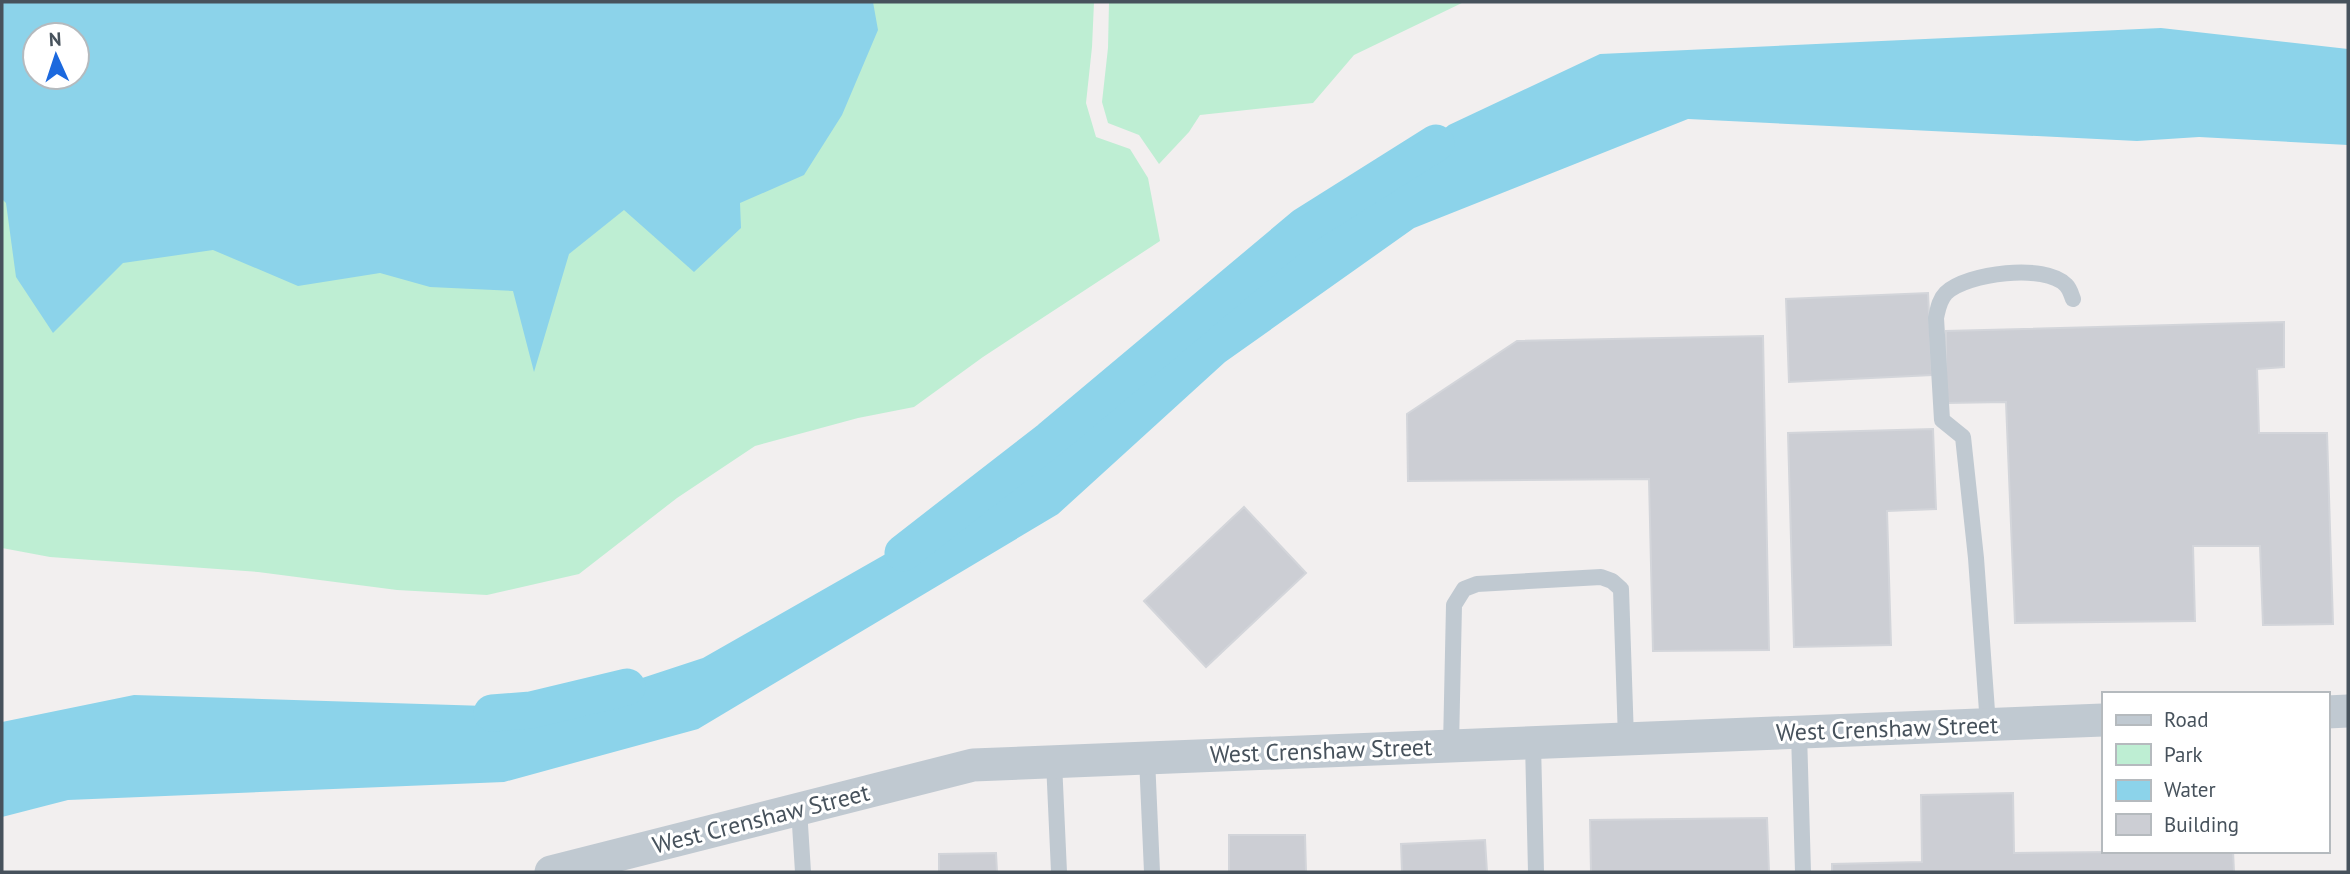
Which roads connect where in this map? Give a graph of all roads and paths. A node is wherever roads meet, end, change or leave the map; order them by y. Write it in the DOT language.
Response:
graph roads {
  1 [pos="2073,299"];
  2 [pos="2348,711"];
  3 [pos="2329,712"];
  4 [pos="2102,720"];
  5 [pos="1988,725"];
  6 [pos="1799,733"];
  7 [pos="1626,739"];
  8 [pos="1533,743"];
  9 [pos="1451,746"];
  10 [pos="1147,758"];
  11 [pos="1054,762"];
  12 [pos="799,809"];
  13 [pos="551,872"];
  14 [pos="803,872"];
  15 [pos="1059,872"];
  16 [pos="1152,872"];
  17 [pos="1536,872"];
  18 [pos="1803,872"];
  1 -- 5 [label="lane"];
  2 -- 3 [label="street"];
  4 -- 5 [label="street, West Crenshaw Street"];
  5 -- 6 [label="street, West Crenshaw Street"];
  6 -- 7 [label="street, West Crenshaw Street"];
  6 -- 18 [label="lane"];
  7 -- 8 [label="street, West Crenshaw Street"];
  7 -- 9 [label="lane"];
  8 -- 9 [label="street, West Crenshaw Street"];
  8 -- 17 [label="lane"];
  9 -- 10 [label="street, West Crenshaw Street"];
  10 -- 11 [label="street, West Crenshaw Street"];
  10 -- 16 [label="lane"];
  11 -- 12 [label="street, West Crenshaw Street"];
  11 -- 15 [label="lane"];
  12 -- 13 [label="street, West Crenshaw Street"];
  12 -- 14 [label="lane"];
}
